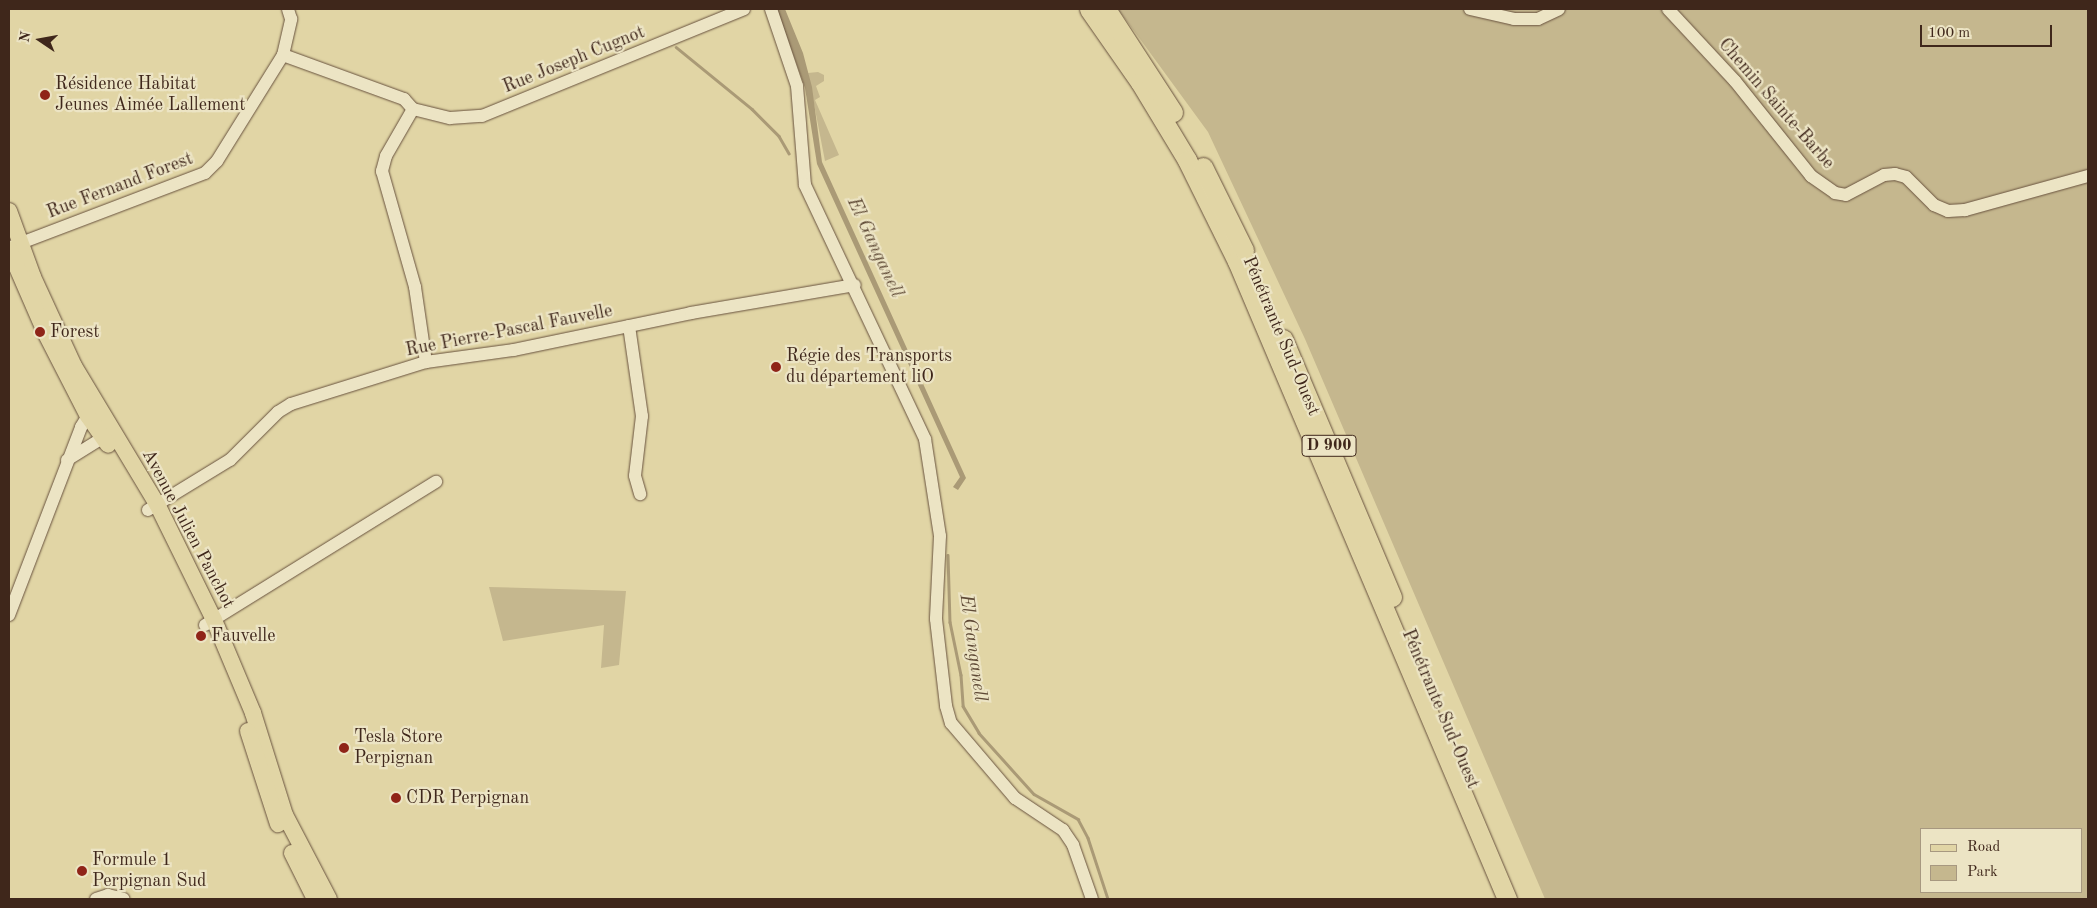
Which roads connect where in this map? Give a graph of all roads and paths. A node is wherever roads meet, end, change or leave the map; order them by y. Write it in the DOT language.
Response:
graph roads {
  1 [pos="288,9"];
  2 [pos="744,9"];
  3 [pos="771,9"];
  4 [pos="1088,9"];
  5 [pos="1106,9"];
  6 [pos="1470,9"];
  7 [pos="1559,9"];
  8 [pos="1668,9"];
  9 [pos="283,55"];
  10 [pos="413,109"];
  11 [pos="2088,176"];
  12 [pos="9,211"];
  13 [pos="12,246"];
  14 [pos="855,285"];
  15 [pos="629,326"];
  16 [pos="426,362"];
  17 [pos="95,415"];
  18 [pos="104,437"];
  19 [pos="67,460"];
  20 [pos="436,482"];
  21 [pos="640,494"];
  22 [pos="152,507"];
  23 [pos="9,615"];
  24 [pos="210,622"];
  25 [pos="96,899"];
  26 [pos="124,899"];
  27 [pos="315,899"];
  28 [pos="329,899"];
  29 [pos="1092,899"];
  30 [pos="1507,899"];
  31 [pos="1521,899"];
  1 -- 9 [label="street, Rue Fernand Forest"];
  2 -- 10 [label="street, Rue Joseph Cugnot"];
  3 -- 14 [label="street"];
  4 -- 30 [label="highway"];
  5 -- 31 [label="highway, Pénétrante Sud-Ouest / D 900"];
  6 -- 7 [label="street"];
  8 -- 11 [label="street, Chemin Sainte-Barbe"];
  9 -- 10 [label="street"];
  9 -- 13 [label="street, Rue Fernand Forest"];
  10 -- 16 [label="street"];
  12 -- 13 [label="main road, Avenue Julien Panchot"];
  13 -- 17 [label="main road, Avenue Julien Panchot"];
  14 -- 15 [label="street, Rue Pierre-Pascal Fauvelle"];
  14 -- 29 [label="street"];
  15 -- 16 [label="street, Rue Pierre-Pascal Fauvelle"];
  15 -- 21 [label="street"];
  16 -- 22 [label="street, Rue Pierre-Pascal Fauvelle"];
  17 -- 18 [label="main road, Avenue Julien Panchot"];
  17 -- 19 [label="street"];
  17 -- 22 [label="main road, Avenue Julien Panchot"];
  18 -- 19 [label="street"];
  18 -- 22 [label="main road, Avenue Julien Panchot"];
  19 -- 23 [label="street"];
  20 -- 24 [label="street"];
  22 -- 24 [label="main road, Avenue Julien Panchot"];
  24 -- 27 [label="main road, Avenue Julien Panchot"];
  24 -- 28 [label="main road, Avenue Julien Panchot"];
  25 -- 26 [label="street"];
}
